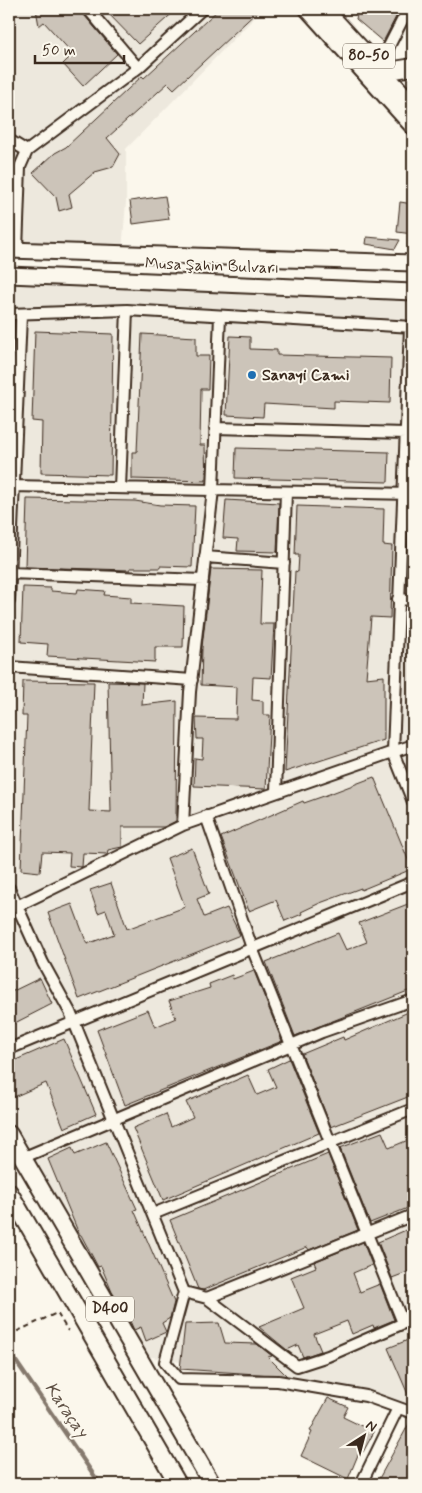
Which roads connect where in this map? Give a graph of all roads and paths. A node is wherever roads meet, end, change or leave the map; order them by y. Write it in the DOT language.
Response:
graph roads {
  1 [pos="88,9"];
  2 [pos="202,9"];
  3 [pos="308,9"];
  4 [pos="324,9"];
  5 [pos="408,9"];
  6 [pos="372,59"];
  7 [pos="413,67"];
  8 [pos="138,68"];
  9 [pos="382,72"];
  10 [pos="413,105"];
  11 [pos="413,126"];
  12 [pos="9,140"];
  13 [pos="27,151"];
  14 [pos="13,250"];
  15 [pos="413,264"];
  16 [pos="9,275"];
  17 [pos="413,292"];
  18 [pos="127,310"];
  19 [pos="9,314"];
  20 [pos="21,314"];
  21 [pos="220,316"];
  22 [pos="412,327"];
  23 [pos="215,428"];
  24 [pos="405,433"];
  25 [pos="11,474"];
  26 [pos="120,488"];
  27 [pos="213,490"];
  28 [pos="286,492"];
  29 [pos="402,493"];
  30 [pos="413,494"];
  31 [pos="205,557"];
  32 [pos="284,563"];
  33 [pos="10,573"];
  34 [pos="203,580"];
  35 [pos="398,599"];
  36 [pos="413,600"];
  37 [pos="9,601"];
  38 [pos="9,667"];
  39 [pos="192,680"];
  40 [pos="413,745"];
  41 [pos="393,752"];
  42 [pos="276,792"];
  43 [pos="413,802"];
  44 [pos="206,816"];
  45 [pos="182,826"];
  46 [pos="413,882"];
  47 [pos="9,888"];
  48 [pos="17,906"];
  49 [pos="252,948"];
  50 [pos="413,1000"];
  51 [pos="75,1023"];
  52 [pos="291,1046"];
  53 [pos="9,1049"];
  54 [pos="413,1109"];
  55 [pos="114,1119"];
  56 [pos="9,1134"];
  57 [pos="331,1143"];
  58 [pos="22,1158"];
  59 [pos="9,1192"];
  60 [pos="153,1214"];
  61 [pos="413,1215"];
  62 [pos="367,1234"];
  63 [pos="184,1292"];
  64 [pos="207,1298"];
  65 [pos="413,1319"];
  66 [pos="403,1323"];
  67 [pos="68,1331"];
  68 [pos="9,1335"];
  69 [pos="398,1408"];
  70 [pos="413,1413"];
  71 [pos="178,1484"];
  72 [pos="212,1484"];
  73 [pos="361,1484"];
  1 -- 8 [label="street"];
  2 -- 8 [label="street"];
  3 -- 11 [label="highway"];
  4 -- 6 [label="highway, 80-50"];
  5 -- 6 [label="street"];
  6 -- 9 [label="highway, 80-50"];
  7 -- 9 [label="highway"];
  8 -- 13 [label="street"];
  9 -- 10 [label="highway, 80-50"];
  12 -- 13 [label="street"];
  13 -- 14 [label="street"];
  14 -- 15 [label="main road, Musa Şahin Bulvarı"];
  16 -- 17 [label="main road, Musa Şahin Bulvarı"];
  18 -- 20 [label="street"];
  18 -- 21 [label="street"];
  18 -- 26 [label="street"];
  19 -- 20 [label="street"];
  20 -- 25 [label="street"];
  21 -- 22 [label="street"];
  21 -- 23 [label="street"];
  22 -- 24 [label="street"];
  23 -- 24 [label="street"];
  23 -- 27 [label="street"];
  24 -- 29 [label="street"];
  25 -- 26 [label="street"];
  25 -- 33 [label="street"];
  26 -- 27 [label="street"];
  27 -- 28 [label="street"];
  27 -- 31 [label="street"];
  28 -- 29 [label="street"];
  28 -- 32 [label="street"];
  29 -- 30 [label="street"];
  29 -- 35 [label="street"];
  31 -- 32 [label="street"];
  31 -- 34 [label="street"];
  32 -- 42 [label="street"];
  33 -- 34 [label="street"];
  33 -- 37 [label="street"];
  34 -- 39 [label="street"];
  35 -- 36 [label="street"];
  35 -- 41 [label="street"];
  38 -- 39 [label="street"];
  39 -- 45 [label="street"];
  40 -- 41 [label="street"];
  41 -- 42 [label="street"];
  41 -- 43 [label="street"];
  42 -- 44 [label="street"];
  44 -- 45 [label="street"];
  44 -- 49 [label="street"];
  45 -- 48 [label="street"];
  46 -- 49 [label="street"];
  47 -- 48 [label="street"];
  48 -- 51 [label="street"];
  49 -- 51 [label="street"];
  49 -- 52 [label="street"];
  50 -- 52 [label="street"];
  51 -- 53 [label="street"];
  51 -- 55 [label="street"];
  52 -- 55 [label="street"];
  52 -- 57 [label="street"];
  54 -- 57 [label="street"];
  55 -- 58 [label="street"];
  55 -- 60 [label="street"];
  56 -- 58 [label="highway, D400"];
  57 -- 60 [label="street"];
  57 -- 62 [label="street"];
  58 -- 72 [label="highway, D400"];
  59 -- 71 [label="highway, D400"];
  60 -- 63 [label="street"];
  61 -- 62 [label="street"];
  62 -- 64 [label="street"];
  62 -- 66 [label="street"];
  63 -- 64 [label="street"];
  63 -- 69 [label="street"];
  64 -- 66 [label="street"];
  65 -- 66 [label="street"];
  67 -- 68 [label="path"];
  69 -- 70 [label="street"];
  69 -- 73 [label="street"];
}
